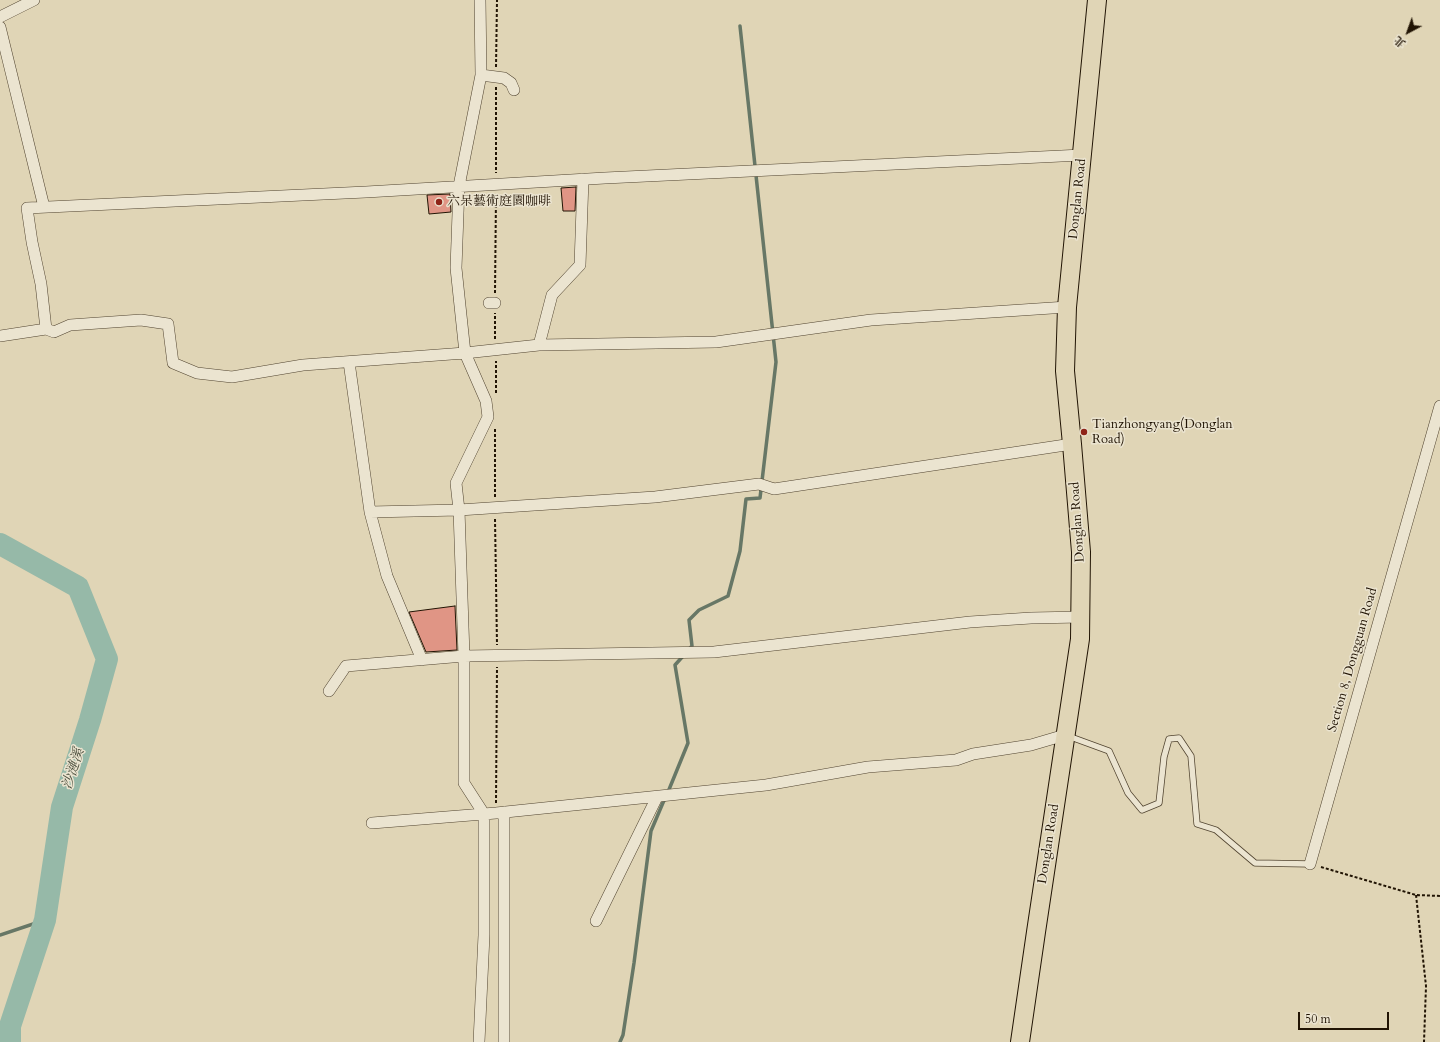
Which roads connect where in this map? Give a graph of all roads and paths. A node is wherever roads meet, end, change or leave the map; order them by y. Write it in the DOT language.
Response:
graph roads {
  1 [pos="34,0"];
  2 [pos="480,0"];
  3 [pos="497,0"];
  4 [pos="1097,0"];
  5 [pos="0,17"];
  6 [pos="0,27"];
  7 [pos="481,75"];
  8 [pos="496,76"];
  9 [pos="514,90"];
  10 [pos="1082,156"];
  11 [pos="583,179"];
  12 [pos="496,185"];
  13 [pos="459,186"];
  14 [pos="44,207"];
  15 [pos="1067,307"];
  16 [pos="46,329"];
  17 [pos="0,336"];
  18 [pos="495,340"];
  19 [pos="539,345"];
  20 [pos="465,353"];
  21 [pos="496,360"];
  22 [pos="350,362"];
  23 [pos="496,399"];
  24 [pos="1440,406"];
  25 [pos="496,422"];
  26 [pos="1440,423"];
  27 [pos="1072,444"];
  28 [pos="1423,463"];
  29 [pos="495,507"];
  30 [pos="459,510"];
  31 [pos="370,512"];
  32 [pos="1081,617"];
  33 [pos="497,655"];
  34 [pos="464,656"];
  35 [pos="422,660"];
  36 [pos="329,691"];
  37 [pos="1066,735"];
  38 [pos="657,797"];
  39 [pos="500,813"];
  40 [pos="484,814"];
  41 [pos="372,823"];
  42 [pos="1310,864"];
  43 [pos="1416,895"];
  44 [pos="1440,896"];
  45 [pos="596,921"];
  46 [pos="496,934"];
  47 [pos="484,935"];
  48 [pos="479,1042"];
  49 [pos="504,1042"];
  50 [pos="1020,1042"];
  51 [pos="1424,1042"];
  1 -- 5 [label="street"];
  2 -- 7 [label="street"];
  3 -- 8 [label="path"];
  4 -- 10 [label="main road, Donglan Road"];
  6 -- 14 [label="street"];
  7 -- 8 [label="street"];
  7 -- 13 [label="street"];
  8 -- 9 [label="street"];
  8 -- 12 [label="path"];
  10 -- 11 [label="street"];
  10 -- 15 [label="main road, Donglan Road"];
  11 -- 12 [label="street"];
  11 -- 19 [label="street"];
  12 -- 13 [label="street"];
  12 -- 18 [label="path"];
  13 -- 14 [label="street"];
  13 -- 20 [label="street"];
  14 -- 16 [label="street"];
  15 -- 19 [label="street"];
  15 -- 27 [label="main road, Donglan Road"];
  16 -- 17 [label="street"];
  16 -- 22 [label="street"];
  19 -- 20 [label="street"];
  20 -- 22 [label="street"];
  20 -- 30 [label="street"];
  21 -- 23 [label="path"];
  22 -- 31 [label="street"];
  24 -- 28 [label="street, Section 8, Dongguan Road"];
  25 -- 29 [label="path"];
  26 -- 28 [label="street, Section 8, Dongguan Road"];
  27 -- 29 [label="street"];
  27 -- 32 [label="main road, Donglan Road"];
  28 -- 42 [label="street, Section 8, Dongguan Road"];
  29 -- 30 [label="street"];
  29 -- 33 [label="path"];
  30 -- 31 [label="street"];
  30 -- 34 [label="street"];
  31 -- 35 [label="street"];
  32 -- 33 [label="street"];
  32 -- 37 [label="main road, Donglan Road"];
  33 -- 34 [label="street"];
  33 -- 39 [label="path"];
  34 -- 35 [label="street"];
  34 -- 40 [label="street"];
  35 -- 36 [label="street"];
  37 -- 38 [label="street"];
  37 -- 42 [label="lane"];
  37 -- 50 [label="main road, Donglan Road"];
  38 -- 39 [label="street"];
  38 -- 45 [label="street"];
  39 -- 40 [label="street"];
  39 -- 49 [label="street"];
  40 -- 41 [label="street"];
  40 -- 47 [label="street"];
  42 -- 43 [label="path"];
  43 -- 44 [label="path"];
  43 -- 51 [label="path"];
  46 -- 47 [label="street"];
  47 -- 48 [label="street"];
}
